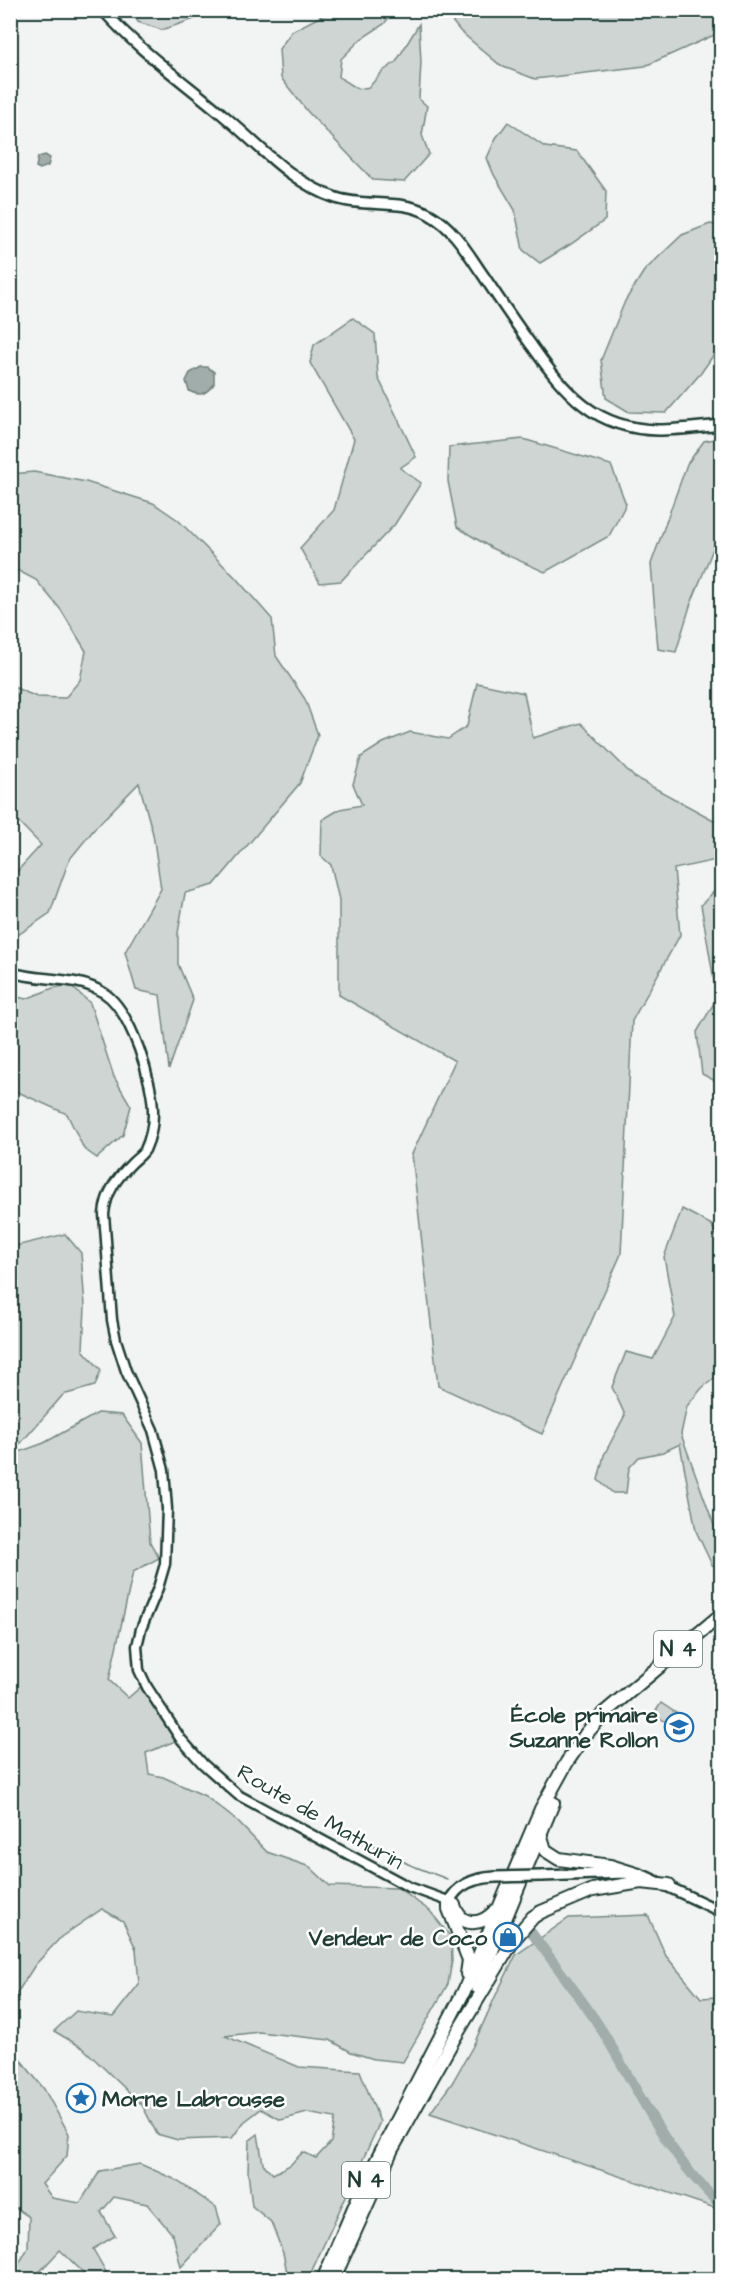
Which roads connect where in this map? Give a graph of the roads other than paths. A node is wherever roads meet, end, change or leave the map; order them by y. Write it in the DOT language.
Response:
graph roads {
  1 [pos="103,10"];
  2 [pos="722,425"];
  3 [pos="10,972"];
  4 [pos="722,1616"];
  5 [pos="540,1833"];
  6 [pos="603,1871"];
  7 [pos="636,1879"];
  8 [pos="669,1885"];
  9 [pos="593,1890"];
  10 [pos="453,1898"];
  11 [pos="498,1908"];
  12 [pos="722,1912"];
  13 [pos="449,2022"];
  14 [pos="453,2040"];
  15 [pos="323,2280"];
  16 [pos="333,2280"];
  1 -- 2 [label="main road"];
  3 -- 10 [label="street, Route de Mathurin"];
  4 -- 5 [label="highway, N 4 / N 4"];
  4 -- 11 [label="highway, N 4"];
  5 -- 6 [label="highway"];
  5 -- 14 [label="highway, N 4"];
  6 -- 7 [label="main road"];
  6 -- 7 [label="highway"];
  6 -- 9 [label="highway"];
  6 -- 10 [label="main road, bridge"];
  7 -- 8 [label="highway"];
  7 -- 9 [label="highway"];
  8 -- 12 [label="main road"];
  9 -- 14 [label="highway"];
  10 -- 11 [label="highway"];
  10 -- 13 [label="highway"];
  11 -- 13 [label="highway, N 4"];
  13 -- 15 [label="highway, N 4"];
  14 -- 16 [label="highway, N 4"];
}
